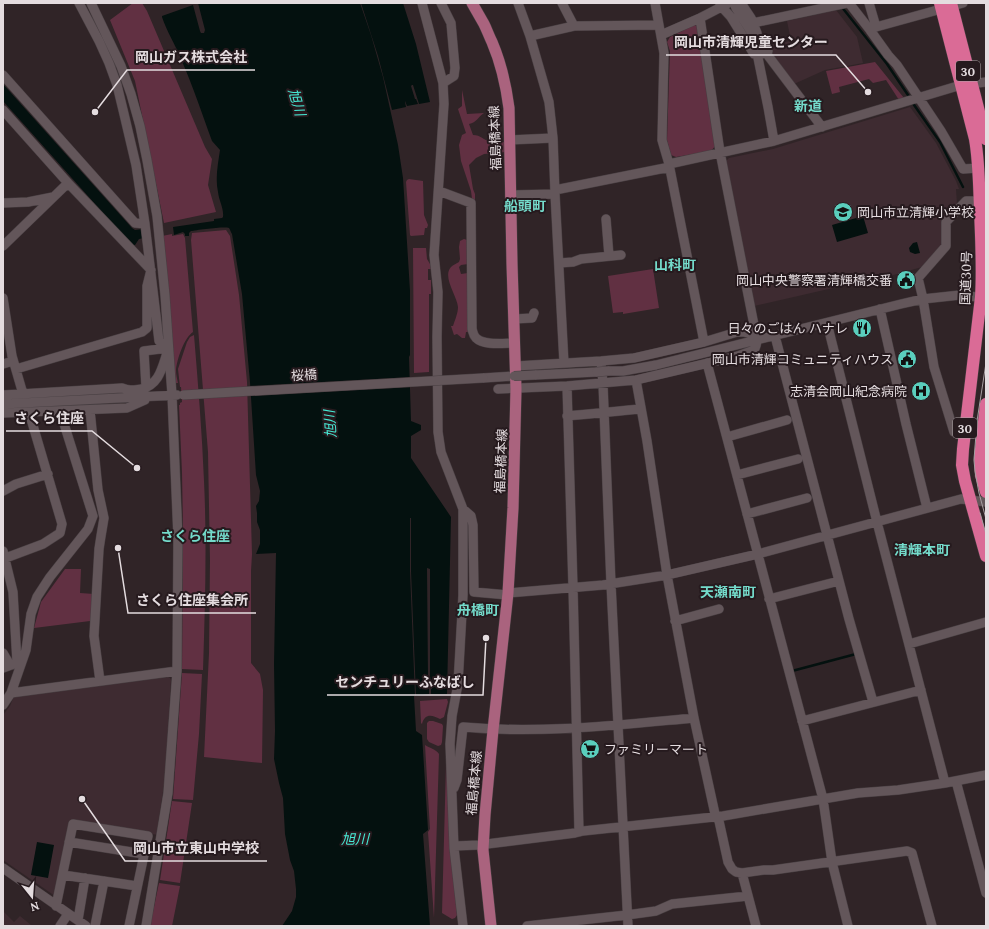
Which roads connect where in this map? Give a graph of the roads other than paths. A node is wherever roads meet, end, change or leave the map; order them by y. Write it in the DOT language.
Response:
graph roads {
  1 [pos="78,3"];
  2 [pos="86,3"];
  3 [pos="91,3"];
  4 [pos="422,3"];
  5 [pos="442,3"];
  6 [pos="472,3"];
  7 [pos="519,3"];
  8 [pos="562,3"];
  9 [pos="654,3"];
  10 [pos="734,3"];
  11 [pos="740,3"];
  12 [pos="847,3"];
  13 [pos="869,3"];
  14 [pos="725,4"];
  15 [pos="831,5"];
  16 [pos="949,5"];
  17 [pos="700,18"];
  18 [pos="99,19"];
  19 [pos="750,24"];
  20 [pos="659,25"];
  21 [pos="574,26"];
  22 [pos="873,28"];
  23 [pos="661,35"];
  24 [pos="530,36"];
  25 [pos="762,53"];
  26 [pos="3,76"];
  27 [pos="986,82"];
  28 [pos="442,83"];
  29 [pos="966,84"];
  30 [pos="914,99"];
  31 [pos="3,110"];
  32 [pos="822,127"];
  33 [pos="553,138"];
  34 [pos="986,139"];
  35 [pos="509,140"];
  36 [pos="774,141"];
  37 [pos="720,152"];
  38 [pos="670,165"];
  39 [pos="979,168"];
  40 [pos="68,183"];
  41 [pos="438,191"];
  42 [pos="555,192"];
  43 [pos="510,195"];
  44 [pos="54,196"];
  45 [pos="980,201"];
  46 [pos="3,203"];
  47 [pos="606,219"];
  48 [pos="145,224"];
  49 [pos="3,246"];
  50 [pos="621,255"];
  51 [pos="609,256"];
  52 [pos="559,263"];
  53 [pos="151,270"];
  54 [pos="3,298"];
  55 [pos="983,298"];
  56 [pos="923,299"];
  57 [pos="880,309"];
  58 [pos="534,313"];
  59 [pos="4,317"];
  60 [pos="514,318"];
  61 [pos="827,323"];
  62 [pos="775,336"];
  63 [pos="6,340"];
  64 [pos="757,340"];
  65 [pos="704,342"];
  66 [pos="515,343"];
  67 [pos="168,348"];
  68 [pos="601,361"];
  69 [pos="564,363"];
  70 [pos="3,364"];
  71 [pos="707,364"];
  72 [pos="14,366"];
  73 [pos="515,371"];
  74 [pos="636,380"];
  75 [pos="603,384"];
  76 [pos="566,386"];
  77 [pos="146,388"];
  78 [pos="516,388"];
  79 [pos="498,389"];
  80 [pos="23,394"];
  81 [pos="129,394"];
  82 [pos="3,395"];
  83 [pos="172,395"];
  84 [pos="152,397"];
  85 [pos="3,404"];
  86 [pos="986,404"];
  87 [pos="641,408"];
  88 [pos="90,410"];
  89 [pos="60,411"];
  90 [pos="29,412"];
  91 [pos="3,413"];
  92 [pos="604,413"];
  93 [pos="568,416"];
  94 [pos="787,420"];
  95 [pos="964,436"];
  96 [pos="727,437"];
  97 [pos="798,459"];
  98 [pos="48,474"];
  99 [pos="737,475"];
  100 [pos="3,491"];
  101 [pos="986,492"];
  102 [pos="807,498"];
  103 [pos="970,500"];
  104 [pos="986,502"];
  105 [pos="926,508"];
  106 [pos="463,509"];
  107 [pos="747,514"];
  108 [pos="877,522"];
  109 [pos="827,535"];
  110 [pos="758,554"];
  111 [pos="4,556"];
  112 [pos="986,556"];
  113 [pos="666,576"];
  114 [pos="839,581"];
  115 [pos="611,584"];
  116 [pos="573,587"];
  117 [pos="508,594"];
  118 [pos="769,599"];
  119 [pos="719,609"];
  120 [pos="675,620"];
  121 [pos="986,622"];
  122 [pos="909,644"];
  123 [pos="3,653"];
  124 [pos="13,664"];
  125 [pos="177,672"];
  126 [pos="100,681"];
  127 [pos="921,690"];
  128 [pos="11,693"];
  129 [pos="873,702"];
  130 [pos="3,706"];
  131 [pos="694,718"];
  132 [pos="802,721"];
  133 [pos="618,725"];
  134 [pos="576,728"];
  135 [pos="493,730"];
  136 [pos="986,775"];
  137 [pos="956,781"];
  138 [pos="945,783"];
  139 [pos="451,793"];
  140 [pos="823,799"];
  141 [pos="717,817"];
  142 [pos="622,827"];
  143 [pos="579,832"];
  144 [pos="69,842"];
  145 [pos="484,844"];
  146 [pos="454,846"];
  147 [pos="144,854"];
  148 [pos="832,862"];
  149 [pos="3,868"];
  150 [pos="742,873"];
  151 [pos="63,876"];
  152 [pos="85,878"];
  153 [pos="104,881"];
  154 [pos="137,886"];
  155 [pos="986,893"];
  156 [pos="748,896"];
  157 [pos="56,906"];
  158 [pos="68,914"];
  159 [pos="627,915"];
  160 [pos="78,920"];
  161 [pos="60,926"];
  162 [pos="86,926"];
  163 [pos="95,926"];
  164 [pos="128,926"];
  165 [pos="146,926"];
  166 [pos="463,926"];
  167 [pos="491,926"];
  168 [pos="527,926"];
  169 [pos="628,926"];
  170 [pos="756,926"];
  171 [pos="848,926"];
  172 [pos="932,926"];
  1 -- 48 [label="street"];
  2 -- 18 [label="street"];
  3 -- 18 [label="street"];
  4 -- 28 [label="street"];
  5 -- 28 [label="street"];
  6 -- 35 [label="main road, 福島橋本線"];
  7 -- 24 [label="street"];
  8 -- 21 [label="street"];
  9 -- 20 [label="street"];
  10 -- 19 [label="street"];
  11 -- 19 [label="street"];
  12 -- 15 [label="street"];
  12 -- 22 [label="street"];
  13 -- 22 [label="street"];
  14 -- 17 [label="street"];
  14 -- 25 [label="street"];
  15 -- 19 [label="street"];
  16 -- 22 [label="street"];
  16 -- 29 [label="highway, 国道30号 / 30"];
  17 -- 23 [label="street"];
  17 -- 37 [label="street"];
  18 -- 67 [label="street"];
  19 -- 25 [label="street"];
  19 -- 25 [label="street"];
  20 -- 21 [label="street"];
  20 -- 23 [label="street"];
  21 -- 24 [label="street"];
  22 -- 30 [label="street"];
  23 -- 38 [label="street"];
  24 -- 33 [label="street"];
  25 -- 32 [label="street"];
  25 -- 36 [label="street"];
  26 -- 48 [label="street"];
  27 -- 29 [label="street"];
  28 -- 41 [label="street"];
  29 -- 30 [label="street"];
  29 -- 34 [label="highway, 国道30号 / 30"];
  29 -- 39 [label="highway, 国道30号 / 30"];
  30 -- 32 [label="street"];
  30 -- 39 [label="street"];
  31 -- 40 [label="street"];
  32 -- 36 [label="street"];
  33 -- 35 [label="street"];
  33 -- 42 [label="street"];
  35 -- 43 [label="main road, 福島橋本線"];
  36 -- 37 [label="street"];
  37 -- 38 [label="street"];
  37 -- 64 [label="street"];
  38 -- 42 [label="street"];
  38 -- 65 [label="street"];
  39 -- 45 [label="highway, 国道30号 / 30"];
  40 -- 44 [label="street"];
  40 -- 53 [label="street"];
  41 -- 66 [label="street"];
  41 -- 106 [label="street"];
  42 -- 43 [label="street"];
  42 -- 52 [label="street"];
  43 -- 60 [label="main road, 福島橋本線"];
  44 -- 46 [label="street"];
  44 -- 49 [label="street"];
  45 -- 55 [label="highway, 国道30号 / 30"];
  45 -- 56 [label="street"];
  47 -- 51 [label="street"];
  48 -- 53 [label="street"];
  50 -- 51 [label="street"];
  51 -- 52 [label="street"];
  52 -- 69 [label="street"];
  53 -- 67 [label="street"];
  53 -- 72 [label="street"];
  54 -- 59 [label="street"];
  55 -- 56 [label="street"];
  55 -- 95 [label="highway, 国道30号 / 30"];
  56 -- 57 [label="street"];
  56 -- 95 [label="street"];
  57 -- 61 [label="street"];
  57 -- 105 [label="street"];
  58 -- 60 [label="street"];
  59 -- 63 [label="street"];
  60 -- 66 [label="main road, 福島橋本線"];
  61 -- 62 [label="street"];
  61 -- 108 [label="street"];
  62 -- 64 [label="street"];
  62 -- 109 [label="street"];
  63 -- 72 [label="street"];
  64 -- 65 [label="street"];
  64 -- 71 [label="street"];
  64 -- 73 [label="street, bridge"];
  65 -- 68 [label="street"];
  66 -- 73 [label="main road, 福島橋本線"];
  67 -- 77 [label="street"];
  67 -- 77 [label="street"];
  67 -- 83 [label="street"];
  68 -- 69 [label="street"];
  68 -- 75 [label="street"];
  69 -- 73 [label="street"];
  70 -- 72 [label="street"];
  71 -- 74 [label="street"];
  71 -- 96 [label="street"];
  72 -- 80 [label="street"];
  73 -- 78 [label="main road, 福島橋本線"];
  73 -- 83 [label="street, 桜橋, bridge"];
  74 -- 75 [label="street"];
  74 -- 87 [label="street"];
  75 -- 76 [label="street"];
  75 -- 92 [label="street"];
  76 -- 78 [label="street"];
  76 -- 93 [label="street"];
  77 -- 81 [label="street"];
  78 -- 79 [label="street"];
  78 -- 117 [label="main road, 福島橋本線"];
  80 -- 81 [label="street"];
  80 -- 82 [label="street"];
  81 -- 84 [label="street, 桜橋"];
  81 -- 85 [label="street"];
  83 -- 84 [label="street, 桜橋"];
  83 -- 125 [label="street"];
  84 -- 88 [label="street"];
  86 -- 101 [label="highway, 30"];
  87 -- 92 [label="street"];
  87 -- 113 [label="street"];
  88 -- 89 [label="street"];
  88 -- 126 [label="street"];
  89 -- 90 [label="street"];
  89 -- 124 [label="street"];
  90 -- 91 [label="street"];
  90 -- 98 [label="street"];
  92 -- 93 [label="street"];
  92 -- 115 [label="street"];
  93 -- 116 [label="street"];
  94 -- 96 [label="street"];
  95 -- 103 [label="highway, 国道30号 / 30"];
  96 -- 99 [label="street"];
  97 -- 99 [label="street"];
  98 -- 100 [label="street"];
  98 -- 111 [label="street"];
  99 -- 107 [label="street"];
  102 -- 107 [label="street"];
  103 -- 104 [label="street"];
  103 -- 105 [label="street"];
  103 -- 112 [label="highway, 国道30号 / 30"];
  105 -- 108 [label="street"];
  106 -- 117 [label="street"];
  106 -- 139 [label="street"];
  107 -- 110 [label="street"];
  108 -- 109 [label="street"];
  108 -- 122 [label="street"];
  109 -- 110 [label="street"];
  109 -- 114 [label="street"];
  110 -- 113 [label="street"];
  110 -- 118 [label="street"];
  111 -- 124 [label="street"];
  113 -- 115 [label="street"];
  113 -- 120 [label="street"];
  114 -- 118 [label="street"];
  114 -- 129 [label="street"];
  115 -- 116 [label="street"];
  115 -- 133 [label="street"];
  116 -- 117 [label="street"];
  116 -- 134 [label="street"];
  117 -- 135 [label="main road, 福島橋本線"];
  118 -- 132 [label="street"];
  119 -- 120 [label="street"];
  120 -- 131 [label="street"];
  121 -- 122 [label="street"];
  122 -- 127 [label="street"];
  123 -- 124 [label="street"];
  124 -- 128 [label="street"];
  125 -- 126 [label="street"];
  125 -- 165 [label="street"];
  126 -- 128 [label="street"];
  127 -- 129 [label="street"];
  127 -- 138 [label="street"];
  128 -- 130 [label="street"];
  129 -- 132 [label="street"];
  131 -- 133 [label="street"];
  131 -- 141 [label="street"];
  132 -- 140 [label="street"];
  133 -- 134 [label="street"];
  133 -- 142 [label="street"];
  134 -- 135 [label="street"];
  134 -- 143 [label="street"];
  135 -- 139 [label="street"];
  135 -- 145 [label="main road, 福島橋本線"];
  136 -- 137 [label="street"];
  137 -- 138 [label="street"];
  137 -- 155 [label="street"];
  138 -- 140 [label="street"];
  139 -- 146 [label="street"];
  140 -- 141 [label="street"];
  140 -- 148 [label="street"];
  141 -- 142 [label="street"];
  141 -- 150 [label="street"];
  142 -- 143 [label="street"];
  142 -- 159 [label="street"];
  143 -- 145 [label="street"];
  144 -- 147 [label="street"];
  144 -- 147 [label="street"];
  144 -- 151 [label="street"];
  145 -- 146 [label="street"];
  145 -- 167 [label="main road, 福島橋本線"];
  146 -- 166 [label="street"];
  147 -- 154 [label="street"];
  148 -- 150 [label="street"];
  148 -- 171 [label="street"];
  148 -- 172 [label="street"];
  149 -- 157 [label="street"];
  150 -- 156 [label="street"];
  151 -- 152 [label="street"];
  151 -- 157 [label="street"];
  152 -- 153 [label="street"];
  152 -- 160 [label="street"];
  153 -- 154 [label="street"];
  153 -- 163 [label="street"];
  154 -- 164 [label="street"];
  156 -- 159 [label="street"];
  156 -- 170 [label="street"];
  157 -- 158 [label="street"];
  158 -- 160 [label="street"];
  158 -- 161 [label="street"];
  159 -- 168 [label="street"];
  159 -- 169 [label="street"];
  160 -- 162 [label="street"];
}
